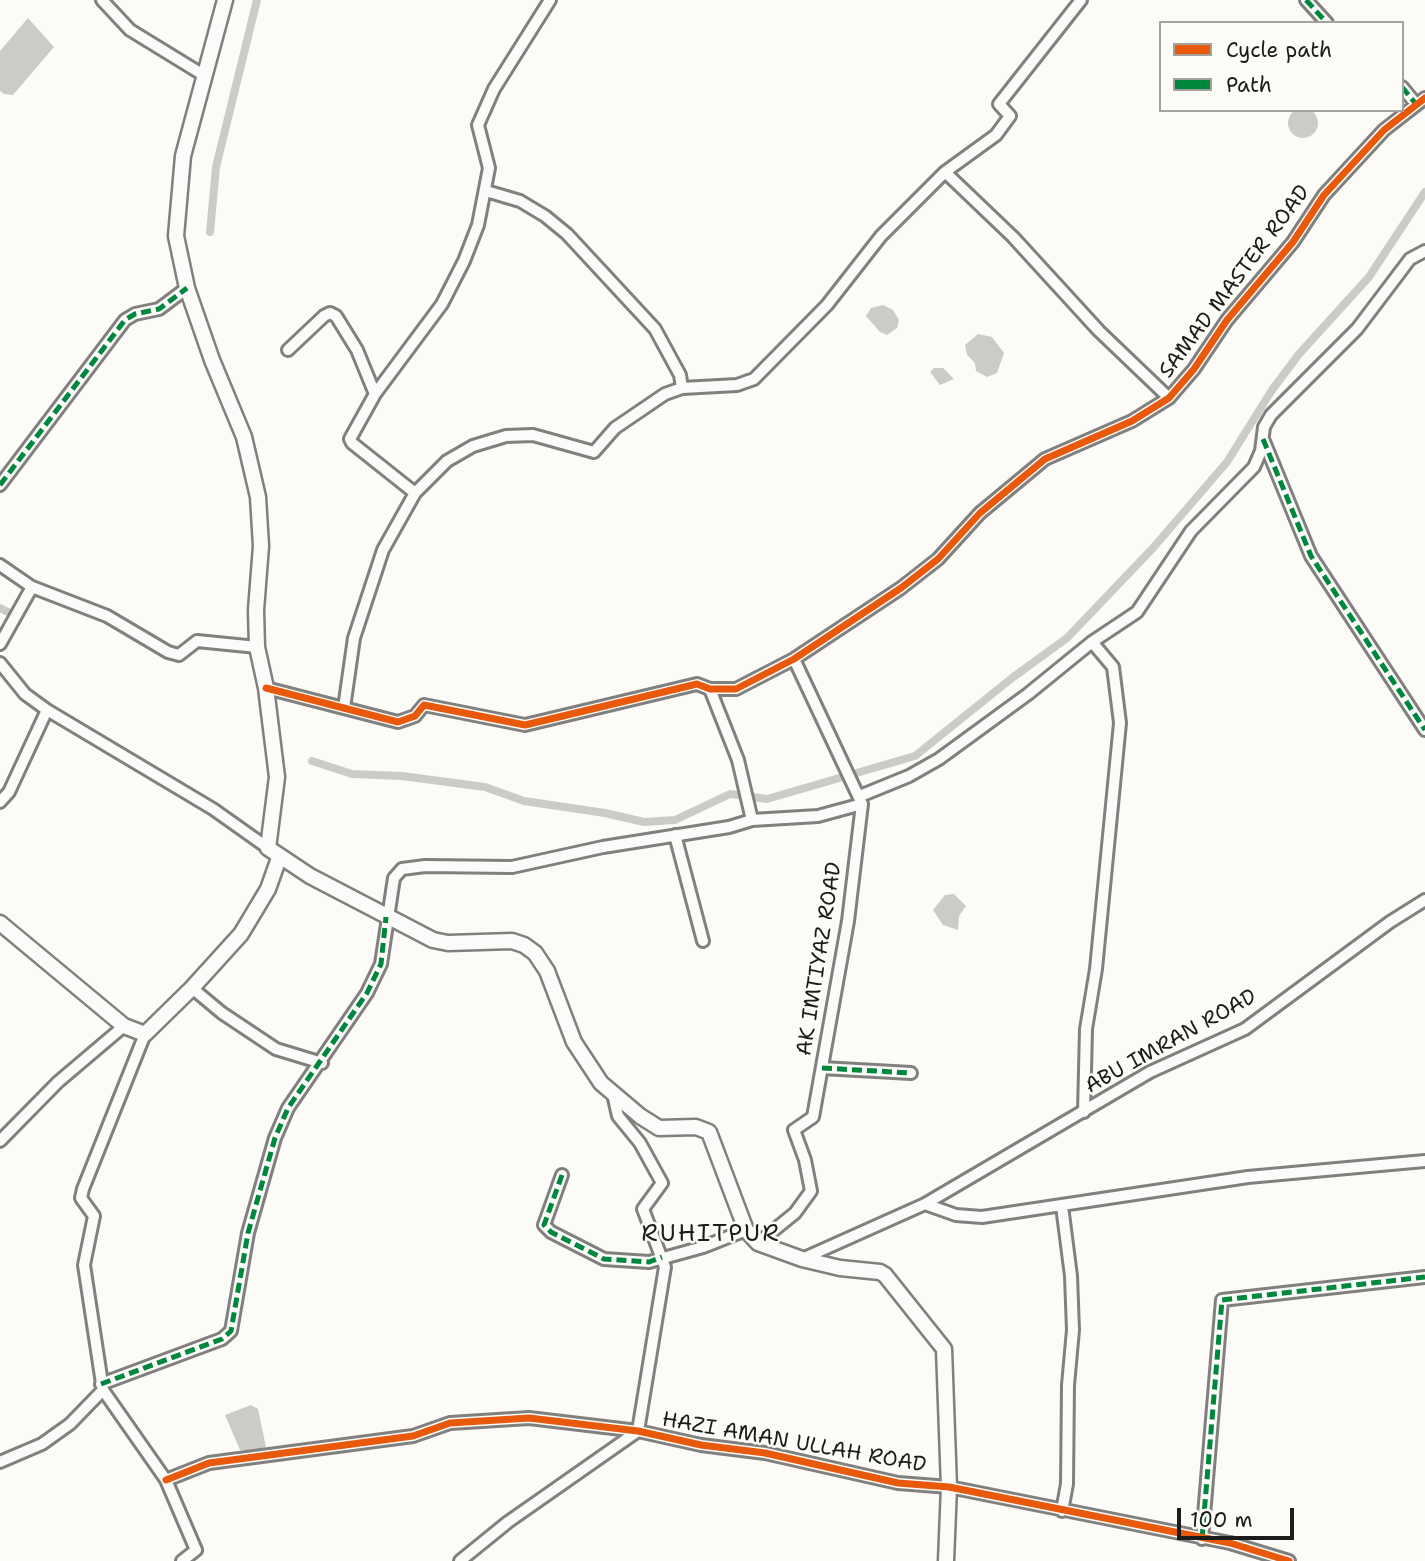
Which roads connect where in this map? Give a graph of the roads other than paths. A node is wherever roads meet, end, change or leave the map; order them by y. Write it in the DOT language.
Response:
graph roads {
  1 [pos="102,0"];
  2 [pos="225,0"];
  3 [pos="550,0"];
  4 [pos="1081,0"];
  5 [pos="1306,0"];
  6 [pos="1326,21"];
  7 [pos="205,76"];
  8 [pos="1404,89"];
  9 [pos="1421,101"];
  10 [pos="945,172"];
  11 [pos="486,191"];
  12 [pos="1425,251"];
  13 [pos="187,288"];
  14 [pos="288,351"];
  15 [pos="682,388"];
  16 [pos="375,394"];
  17 [pos="1169,398"];
  18 [pos="1263,439"];
  19 [pos="0,485"];
  20 [pos="415,493"];
  21 [pos="0,565"];
  22 [pos="32,587"];
  23 [pos="1092,642"];
  24 [pos="0,644"];
  25 [pos="257,647"];
  26 [pos="794,659"];
  27 [pos="0,663"];
  28 [pos="267,688"];
  29 [pos="710,689"];
  30 [pos="344,708"];
  31 [pos="47,710"];
  32 [pos="1425,730"];
  33 [pos="860,797"];
  34 [pos="0,802"];
  35 [pos="752,820"];
  36 [pos="676,835"];
  37 [pos="268,848"];
  38 [pos="279,858"];
  39 [pos="1425,901"];
  40 [pos="386,917"];
  41 [pos="0,922"];
  42 [pos="702,942"];
  43 [pos="192,988"];
  44 [pos="124,1026"];
  45 [pos="145,1034"];
  46 [pos="322,1063"];
  47 [pos="822,1068"];
  48 [pos="911,1073"];
  49 [pos="613,1094"];
  50 [pos="1084,1112"];
  51 [pos="0,1141"];
  52 [pos="1425,1161"];
  53 [pos="562,1175"];
  54 [pos="926,1204"];
  55 [pos="1062,1206"];
  56 [pos="746,1230"];
  57 [pos="758,1243"];
  58 [pos="662,1257"];
  59 [pos="802,1259"];
  60 [pos="1425,1277"];
  61 [pos="102,1387"];
  62 [pos="638,1432"];
  63 [pos="0,1462"];
  64 [pos="166,1480"];
  65 [pos="948,1488"];
  66 [pos="1062,1511"];
  67 [pos="1202,1539"];
  68 [pos="182,1561"];
  69 [pos="460,1561"];
  70 [pos="946,1561"];
  71 [pos="1289,1561"];
  1 -- 7 [label="street"];
  2 -- 7 [label="main road"];
  3 -- 11 [label="street"];
  4 -- 10 [label="street"];
  5 -- 6 [label="street"];
  7 -- 13 [label="main road"];
  8 -- 9 [label="street"];
  9 -- 17 [label="street, SAMAD MASTER ROAD"];
  10 -- 15 [label="street"];
  10 -- 17 [label="street"];
  11 -- 15 [label="street"];
  11 -- 16 [label="street"];
  12 -- 18 [label="street"];
  13 -- 19 [label="street"];
  13 -- 25 [label="main road"];
  14 -- 16 [label="street"];
  15 -- 20 [label="street"];
  16 -- 20 [label="street"];
  17 -- 26 [label="street, SAMAD MASTER ROAD"];
  18 -- 23 [label="street"];
  18 -- 32 [label="street"];
  20 -- 30 [label="street"];
  21 -- 22 [label="street"];
  22 -- 24 [label="street"];
  22 -- 25 [label="street"];
  23 -- 33 [label="street"];
  23 -- 50 [label="street"];
  25 -- 28 [label="main road"];
  26 -- 29 [label="street, SAMAD MASTER ROAD"];
  26 -- 33 [label="street"];
  27 -- 31 [label="street"];
  28 -- 30 [label="street, SAMAD MASTER ROAD"];
  28 -- 37 [label="main road"];
  29 -- 30 [label="street, SAMAD MASTER ROAD"];
  29 -- 35 [label="street"];
  31 -- 34 [label="street"];
  31 -- 37 [label="street"];
  33 -- 35 [label="street"];
  33 -- 47 [label="street, AK IMTIYAZ ROAD"];
  35 -- 36 [label="street"];
  36 -- 40 [label="street"];
  36 -- 42 [label="street"];
  37 -- 38 [label="main road"];
  38 -- 40 [label="main road"];
  38 -- 43 [label="main road"];
  39 -- 50 [label="street, ABU IMRAN ROAD"];
  40 -- 46 [label="street"];
  40 -- 49 [label="main road"];
  41 -- 44 [label="main road"];
  43 -- 45 [label="main road"];
  43 -- 46 [label="street"];
  44 -- 45 [label="main road"];
  44 -- 51 [label="street"];
  45 -- 61 [label="street"];
  46 -- 61 [label="street"];
  47 -- 48 [label="street"];
  47 -- 57 [label="street, AK IMTIYAZ ROAD"];
  49 -- 56 [label="main road"];
  49 -- 58 [label="street"];
  50 -- 54 [label="street, ABU IMRAN ROAD"];
  52 -- 55 [label="street"];
  53 -- 58 [label="street"];
  54 -- 55 [label="street"];
  54 -- 59 [label="street, ABU IMRAN ROAD"];
  55 -- 66 [label="street"];
  56 -- 57 [label="main road"];
  56 -- 58 [label="street"];
  57 -- 59 [label="main road"];
  58 -- 62 [label="street"];
  59 -- 65 [label="main road"];
  60 -- 67 [label="street"];
  61 -- 63 [label="street"];
  61 -- 64 [label="street"];
  62 -- 64 [label="street, HAZI AMAN ULLAH ROAD"];
  62 -- 65 [label="street, HAZI AMAN ULLAH ROAD"];
  62 -- 69 [label="street"];
  64 -- 68 [label="street"];
  65 -- 66 [label="street, HAZI AMAN ULLAH ROAD"];
  65 -- 70 [label="main road"];
  66 -- 67 [label="street, HAZI AMAN ULLAH ROAD"];
  67 -- 71 [label="street, HAZI AMAN ULLAH ROAD"];
}
